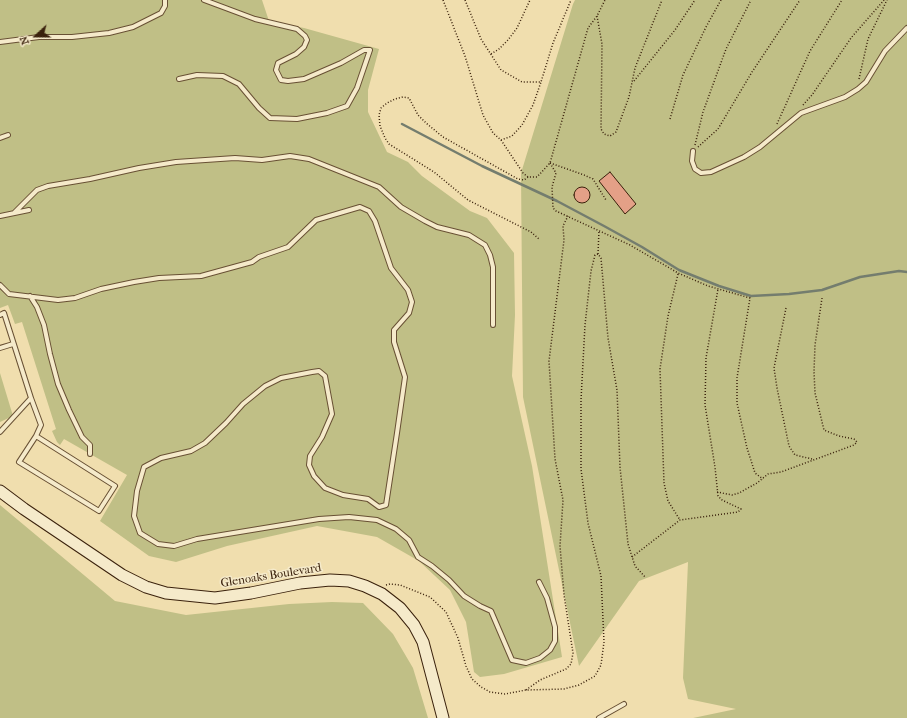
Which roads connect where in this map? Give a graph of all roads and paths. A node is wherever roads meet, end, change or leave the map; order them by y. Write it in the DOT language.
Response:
graph roads {
  1 [pos="165,0"];
  2 [pos="204,0"];
  3 [pos="443,0"];
  4 [pos="465,0"];
  5 [pos="530,0"];
  6 [pos="571,0"];
  7 [pos="605,0"];
  8 [pos="662,0"];
  9 [pos="695,0"];
  10 [pos="720,0"];
  11 [pos="751,0"];
  12 [pos="800,0"];
  13 [pos="842,0"];
  14 [pos="884,0"];
  15 [pos="887,0"];
  16 [pos="597,16"];
  17 [pos="907,28"];
  18 [pos="0,42"];
  19 [pos="490,54"];
  20 [pos="180,79"];
  21 [pos="540,82"];
  22 [pos="632,82"];
  23 [pos="856,91"];
  24 [pos="803,106"];
  25 [pos="670,119"];
  26 [pos="8,135"];
  27 [pos="773,136"];
  28 [pos="0,138"];
  29 [pos="501,140"];
  30 [pos="693,151"];
  31 [pos="550,163"];
  32 [pos="528,177"];
  33 [pos="606,200"];
  34 [pos="29,210"];
  35 [pos="14,213"];
  36 [pos="0,216"];
  37 [pos="568,216"];
  38 [pos="599,230"];
  39 [pos="539,239"];
  40 [pos="598,254"];
  41 [pos="678,273"];
  42 [pos="0,285"];
  43 [pos="718,289"];
  44 [pos="30,296"];
  45 [pos="822,298"];
  46 [pos="786,308"];
  47 [pos="0,314"];
  48 [pos="493,325"];
  49 [pos="14,344"];
  50 [pos="0,348"];
  51 [pos="31,398"];
  52 [pos="0,432"];
  53 [pos="36,436"];
  54 [pos="90,454"];
  55 [pos="814,459"];
  56 [pos="763,479"];
  57 [pos="0,491"];
  58 [pos="717,492"];
  59 [pos="680,520"];
  60 [pos="632,557"];
  61 [pos="646,578"];
  62 [pos="539,582"];
  63 [pos="373,590"];
  64 [pos="526,690"];
  65 [pos="624,704"];
  66 [pos="443,718"];
  67 [pos="599,718"];
  1 -- 18 [label="lane"];
  2 -- 20 [label="lane"];
  3 -- 29 [label="path"];
  4 -- 19 [label="path"];
  5 -- 19 [label="path"];
  6 -- 21 [label="path"];
  7 -- 16 [label="path"];
  8 -- 22 [label="path"];
  9 -- 22 [label="path"];
  10 -- 25 [label="path"];
  11 -- 30 [label="path"];
  12 -- 30 [label="path"];
  13 -- 27 [label="path"];
  14 -- 24 [label="path"];
  15 -- 23 [label="path"];
  16 -- 22 [label="path"];
  16 -- 31 [label="path"];
  17 -- 23 [label="lane"];
  19 -- 21 [label="path"];
  21 -- 29 [label="path"];
  23 -- 27 [label="lane"];
  26 -- 28 [label="lane"];
  27 -- 30 [label="lane"];
  29 -- 32 [label="path"];
  31 -- 32 [label="path"];
  31 -- 33 [label="path"];
  31 -- 37 [label="path"];
  32 -- 39 [label="path"];
  34 -- 35 [label="lane"];
  35 -- 36 [label="lane"];
  35 -- 48 [label="lane"];
  37 -- 38 [label="path"];
  37 -- 64 [label="path"];
  38 -- 40 [label="path"];
  38 -- 41 [label="path"];
  40 -- 60 [label="path"];
  40 -- 64 [label="path"];
  41 -- 43 [label="path"];
  41 -- 59 [label="path"];
  42 -- 44 [label="lane"];
  43 -- 56 [label="path"];
  43 -- 58 [label="path"];
  44 -- 54 [label="lane"];
  44 -- 62 [label="lane"];
  45 -- 55 [label="path"];
  46 -- 55 [label="path"];
  47 -- 49 [label="lane"];
  49 -- 50 [label="lane"];
  49 -- 51 [label="lane"];
  51 -- 52 [label="lane"];
  51 -- 53 [label="lane"];
  53 -- 53 [label="lane"];
  55 -- 56 [label="path"];
  56 -- 58 [label="path"];
  57 -- 63 [label="street, Glenoaks Boulevard"];
  58 -- 59 [label="path"];
  59 -- 60 [label="path"];
  60 -- 61 [label="path"];
  63 -- 64 [label="path"];
  63 -- 66 [label="street, Glenoaks Boulevard"];
  65 -- 67 [label="lane"];
}
